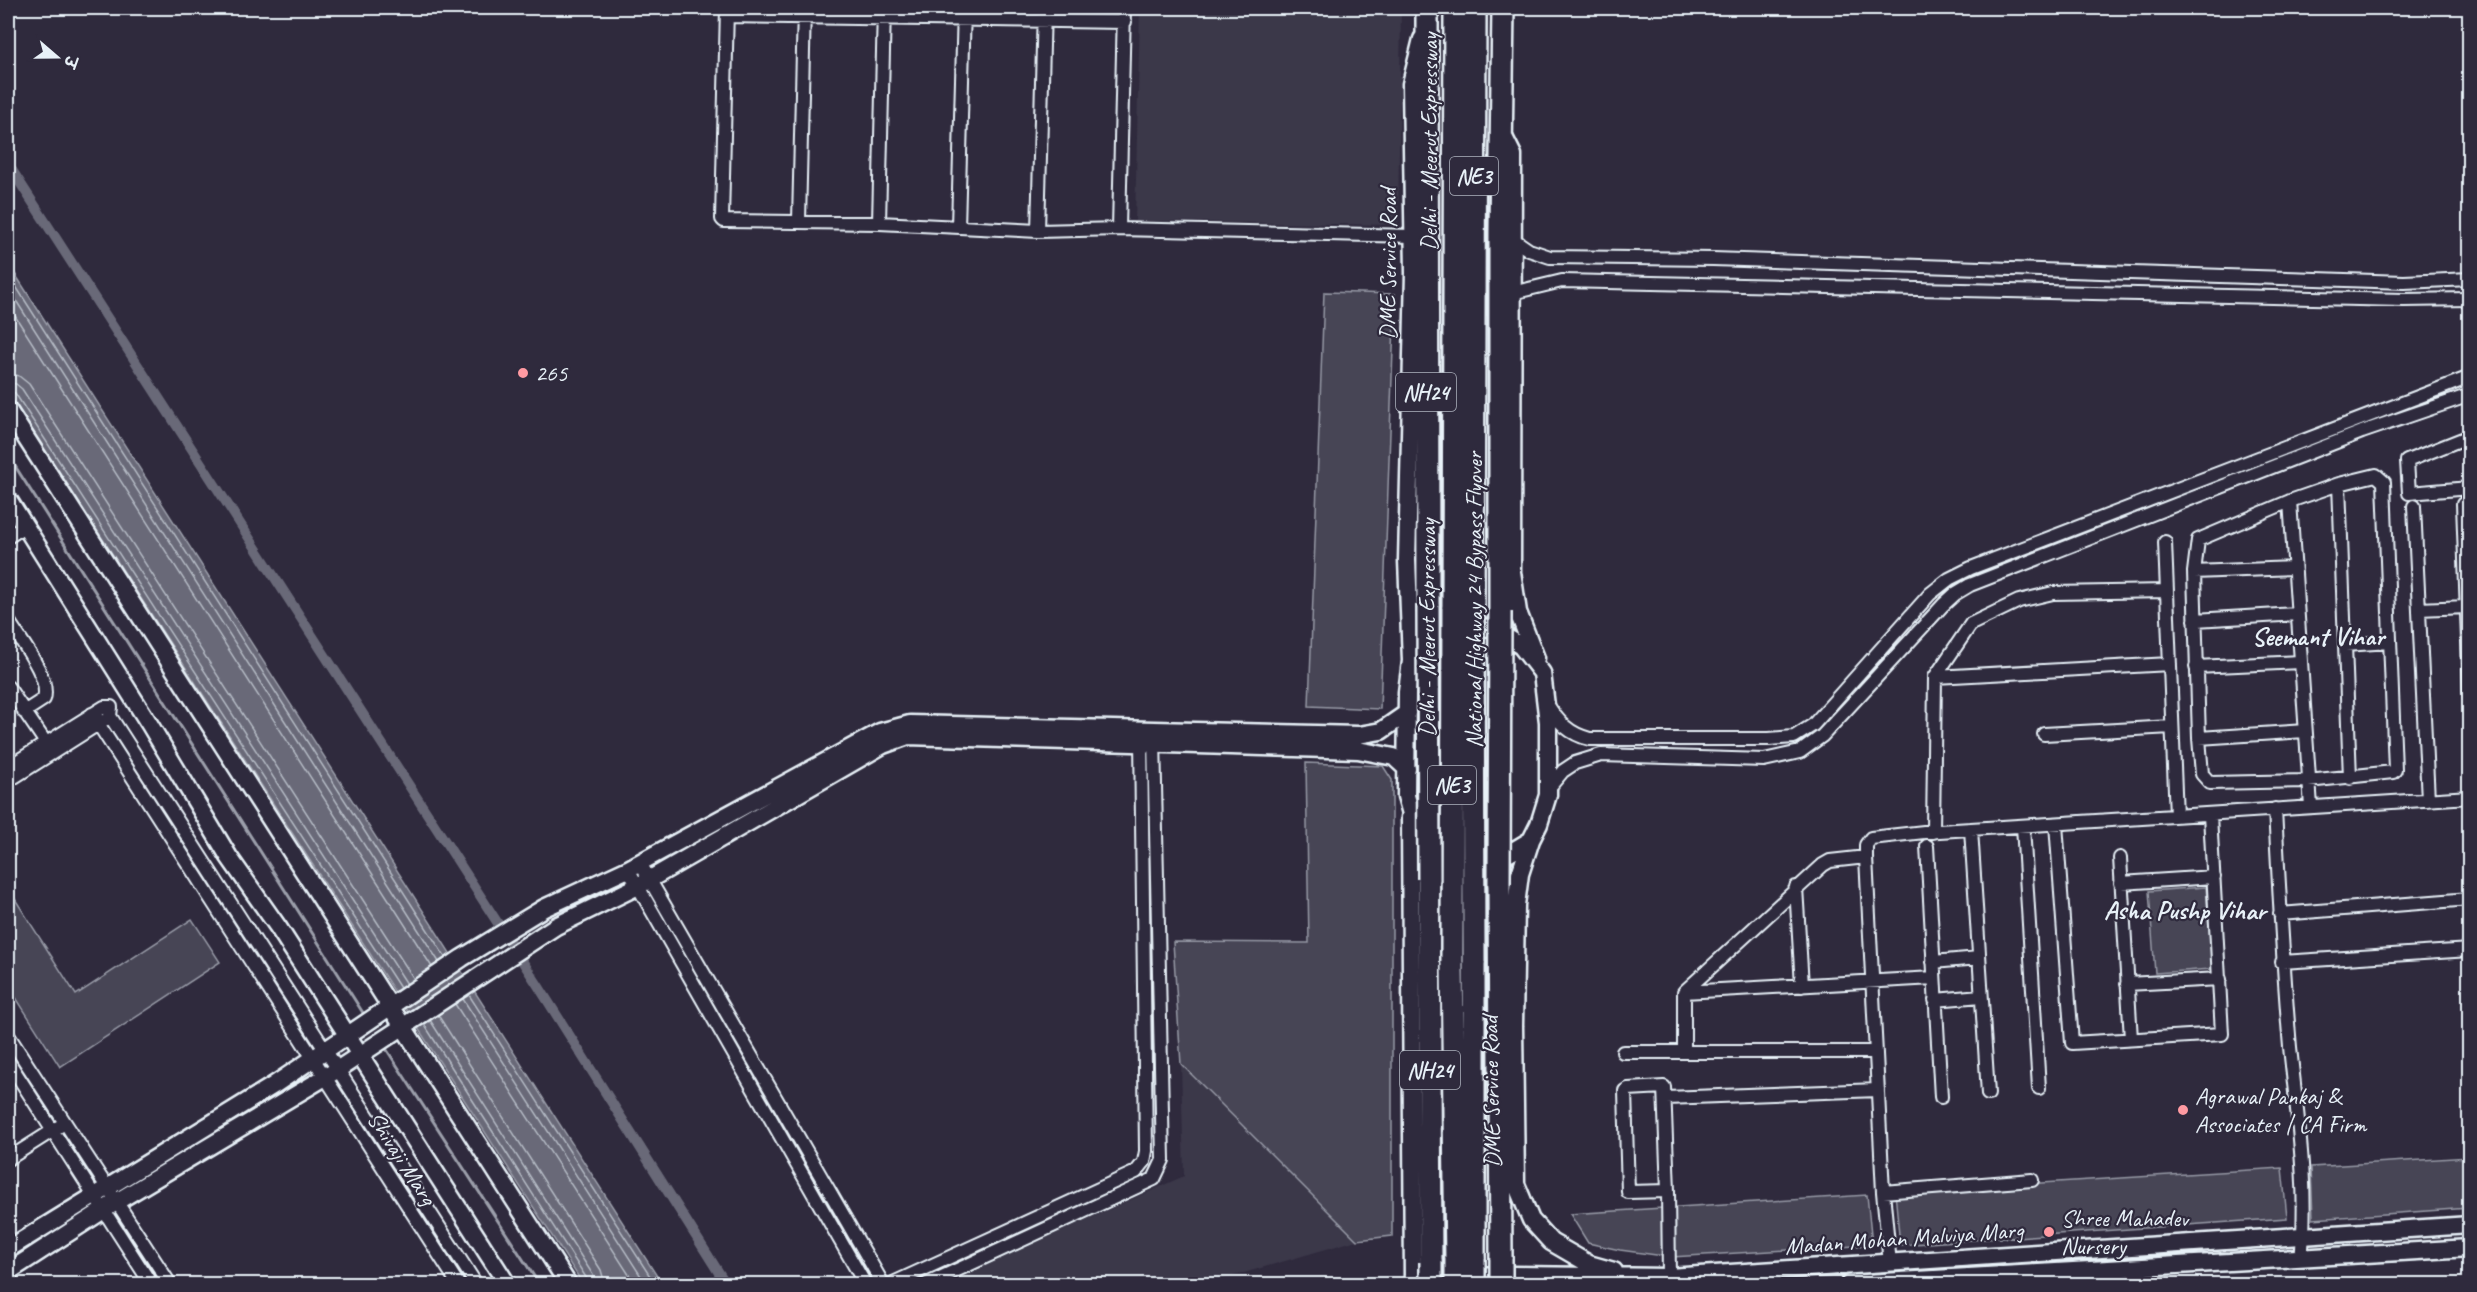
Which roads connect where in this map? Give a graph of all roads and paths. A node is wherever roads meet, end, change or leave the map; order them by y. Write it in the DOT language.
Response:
graph roads {
  1 [pos="1124,8"];
  2 [pos="1455,8"];
  3 [pos="1475,8"];
  4 [pos="1503,8"];
  5 [pos="1427,11"];
  6 [pos="727,12"];
  7 [pos="804,12"];
  8 [pos="884,13"];
  9 [pos="964,13"];
  10 [pos="1044,14"];
  11 [pos="1125,22"];
  12 [pos="799,221"];
  13 [pos="879,223"];
  14 [pos="958,227"];
  15 [pos="1119,229"];
  16 [pos="1038,231"];
  17 [pos="1507,235"];
  18 [pos="1413,236"];
  19 [pos="2469,279"];
  20 [pos="1512,292"];
  21 [pos="2469,299"];
  22 [pos="1464,343"];
  23 [pos="2469,377"];
  24 [pos="2469,395"];
  25 [pos="8,410"];
  26 [pos="2469,436"];
  27 [pos="2338,484"];
  28 [pos="2469,488"];
  29 [pos="8,499"];
  30 [pos="2290,501"];
  31 [pos="2463,504"];
  32 [pos="2414,506"];
  33 [pos="23,527"];
  34 [pos="8,537"];
  35 [pos="2165,542"];
  36 [pos="2295,568"];
  37 [pos="2194,572"];
  38 [pos="2167,591"];
  39 [pos="2466,608"];
  40 [pos="2419,609"];
  41 [pos="2297,614"];
  42 [pos="8,620"];
  43 [pos="2195,620"];
  44 [pos="2390,642"];
  45 [pos="2345,645"];
  46 [pos="1411,661"];
  47 [pos="2300,662"];
  48 [pos="2170,664"];
  49 [pos="2196,667"];
  50 [pos="1542,673"];
  51 [pos="1935,677"];
  52 [pos="2463,678"];
  53 [pos="8,687"];
  54 [pos="2469,696"];
  55 [pos="130,697"];
  56 [pos="1546,703"];
  57 [pos="108,710"];
  58 [pos="24,712"];
  59 [pos="1407,712"];
  60 [pos="95,719"];
  61 [pos="2172,727"];
  62 [pos="2305,731"];
  63 [pos="2044,734"];
  64 [pos="1148,736"];
  65 [pos="2199,738"];
  66 [pos="1758,739"];
  67 [pos="46,743"];
  68 [pos="1764,760"];
  69 [pos="8,767"];
  70 [pos="1407,769"];
  71 [pos="2350,778"];
  72 [pos="8,782"];
  73 [pos="2308,782"];
  74 [pos="1548,789"];
  75 [pos="2469,797"];
  76 [pos="2428,800"];
  77 [pos="2311,807"];
  78 [pos="1410,810"];
  79 [pos="2275,810"];
  80 [pos="2210,815"];
  81 [pos="2176,816"];
  82 [pos="2056,824"];
  83 [pos="2023,826"];
  84 [pos="1971,829"];
  85 [pos="1933,832"];
  86 [pos="1531,840"];
  87 [pos="1927,846"];
  88 [pos="1866,857"];
  89 [pos="2120,858"];
  90 [pos="634,866"];
  91 [pos="2214,877"];
  92 [pos="644,883"];
  93 [pos="2121,883"];
  94 [pos="1796,887"];
  95 [pos="2469,899"];
  96 [pos="2280,914"];
  97 [pos="2469,950"];
  98 [pos="1979,958"];
  99 [pos="1933,962"];
  100 [pos="2282,962"];
  101 [pos="1934,978"];
  102 [pos="2220,979"];
  103 [pos="1873,982"];
  104 [pos="2127,984"];
  105 [pos="1802,986"];
  106 [pos="1684,992"];
  107 [pos="1981,996"];
  108 [pos="1935,1000"];
  109 [pos="389,1007"];
  110 [pos="402,1027"];
  111 [pos="353,1032"];
  112 [pos="8,1035"];
  113 [pos="2131,1039"];
  114 [pos="1623,1052"];
  115 [pos="1684,1052"];
  116 [pos="1876,1052"];
  117 [pos="320,1056"];
  118 [pos="358,1056"];
  119 [pos="8,1061"];
  120 [pos="331,1074"];
  121 [pos="2039,1088"];
  122 [pos="1878,1090"];
  123 [pos="1988,1094"];
  124 [pos="1941,1097"];
  125 [pos="1666,1098"];
  126 [pos="65,1123"];
  127 [pos="53,1131"];
  128 [pos="8,1159"];
  129 [pos="2032,1180"];
  130 [pos="1668,1191"];
  131 [pos="1883,1192"];
  132 [pos="105,1198"];
  133 [pos="2469,1225"];
  134 [pos="2304,1235"];
  135 [pos="2469,1248"];
  136 [pos="8,1249"];
  137 [pos="1465,1258"];
  138 [pos="1971,1258"];
  139 [pos="2301,1258"];
  140 [pos="1890,1264"];
  141 [pos="467,1271"];
  142 [pos="8,1272"];
  143 [pos="2032,1274"];
  144 [pos="1636,1276"];
  145 [pos="1669,1277"];
  146 [pos="1968,1281"];
  147 [pos="457,1282"];
  148 [pos="1419,1282"];
  149 [pos="1891,1283"];
  150 [pos="151,1284"];
  151 [pos="170,1284"];
  152 [pos="476,1284"];
  153 [pos="507,1284"];
  154 [pos="568,1284"];
  155 [pos="865,1284"];
  156 [pos="883,1284"];
  157 [pos="891,1284"];
  158 [pos="927,1284"];
  159 [pos="1456,1284"];
  160 [pos="1474,1284"];
  161 [pos="1501,1284"];
  162 [pos="1849,1284"];
  163 [pos="2016,1284"];
  1 -- 11 [label="street"];
  2 -- 22 [label="highway, Delhi - Meerut Expressway / NE3"];
  3 -- 22 [label="highway, Delhi - Meerut Expressway / NE3"];
  4 -- 17 [label="highway, National Highway 24 Bypass Flyover"];
  5 -- 18 [label="street, DME Service Road"];
  5 -- 148 [label="highway, National Highway 24 Bypass Flyover / NH24, bridge"];
  6 -- 7 [label="street"];
  6 -- 12 [label="street"];
  7 -- 8 [label="street"];
  7 -- 12 [label="street"];
  8 -- 9 [label="street"];
  8 -- 13 [label="street"];
  9 -- 10 [label="street"];
  9 -- 14 [label="street"];
  10 -- 11 [label="street"];
  10 -- 16 [label="street"];
  11 -- 15 [label="street"];
  12 -- 13 [label="street"];
  13 -- 14 [label="street"];
  14 -- 16 [label="street"];
  15 -- 16 [label="street"];
  15 -- 18 [label="street"];
  17 -- 19 [label="street"];
  17 -- 20 [label="street"];
  17 -- 161 [label="highway, National Highway 24 Bypass Flyover, bridge"];
  18 -- 46 [label="street, DME Service Road"];
  20 -- 21 [label="street"];
  20 -- 50 [label="street"];
  22 -- 137 [label="highway, Delhi - Meerut Expressway / NE3, bridge"];
  22 -- 137 [label="highway, Delhi - Meerut Expressway / NE3, bridge"];
  23 -- 66 [label="street"];
  24 -- 68 [label="street"];
  25 -- 109 [label="street"];
  26 -- 28 [label="street"];
  27 -- 30 [label="street"];
  27 -- 44 [label="street"];
  27 -- 45 [label="street"];
  29 -- 33 [label="street"];
  30 -- 36 [label="street"];
  30 -- 37 [label="street"];
  31 -- 39 [label="street"];
  32 -- 40 [label="street"];
  33 -- 34 [label="street"];
  33 -- 55 [label="street"];
  35 -- 38 [label="street"];
  36 -- 37 [label="street"];
  36 -- 41 [label="street"];
  37 -- 43 [label="street"];
  38 -- 48 [label="street"];
  38 -- 51 [label="street"];
  39 -- 40 [label="street"];
  39 -- 52 [label="street"];
  40 -- 76 [label="street"];
  41 -- 43 [label="street"];
  41 -- 47 [label="street"];
  42 -- 58 [label="street"];
  43 -- 49 [label="street"];
  44 -- 45 [label="street"];
  44 -- 71 [label="street"];
  45 -- 71 [label="street"];
  46 -- 50 [label="street"];
  46 -- 59 [label="street"];
  47 -- 49 [label="street"];
  47 -- 62 [label="street"];
  48 -- 51 [label="street"];
  48 -- 61 [label="street"];
  49 -- 65 [label="street"];
  50 -- 56 [label="street"];
  51 -- 85 [label="street"];
  52 -- 54 [label="street"];
  53 -- 58 [label="street"];
  55 -- 57 [label="street"];
  55 -- 111 [label="street"];
  56 -- 66 [label="street"];
  56 -- 74 [label="street"];
  57 -- 60 [label="street"];
  57 -- 117 [label="street"];
  58 -- 67 [label="street"];
  59 -- 64 [label="street"];
  59 -- 70 [label="street"];
  60 -- 67 [label="street"];
  60 -- 72 [label="street"];
  60 -- 117 [label="street"];
  61 -- 63 [label="street"];
  61 -- 81 [label="street"];
  62 -- 65 [label="street"];
  62 -- 73 [label="street"];
  64 -- 70 [label="street"];
  64 -- 90 [label="street"];
  64 -- 92 [label="street"];
  64 -- 157 [label="street"];
  64 -- 158 [label="street"];
  65 -- 73 [label="street"];
  66 -- 68 [label="street"];
  67 -- 69 [label="street"];
  68 -- 74 [label="street"];
  70 -- 78 [label="street"];
  71 -- 73 [label="street"];
  73 -- 77 [label="street"];
  74 -- 86 [label="street"];
  75 -- 76 [label="street"];
  76 -- 77 [label="street"];
  77 -- 79 [label="street"];
  78 -- 86 [label="street"];
  78 -- 148 [label="street"];
  79 -- 80 [label="street"];
  79 -- 96 [label="street"];
  80 -- 81 [label="street"];
  80 -- 91 [label="street"];
  81 -- 82 [label="street"];
  82 -- 83 [label="street"];
  82 -- 113 [label="street"];
  83 -- 84 [label="street"];
  83 -- 121 [label="street"];
  84 -- 85 [label="street"];
  84 -- 98 [label="street"];
  85 -- 88 [label="street"];
  86 -- 144 [label="street, DME Service Road"];
  87 -- 99 [label="street"];
  88 -- 94 [label="street"];
  88 -- 103 [label="street"];
  89 -- 93 [label="street"];
  90 -- 92 [label="street"];
  90 -- 109 [label="street"];
  91 -- 93 [label="street"];
  91 -- 102 [label="street"];
  92 -- 110 [label="street"];
  92 -- 155 [label="street"];
  92 -- 156 [label="street"];
  93 -- 104 [label="street"];
  94 -- 105 [label="street"];
  94 -- 106 [label="street"];
  95 -- 96 [label="street"];
  96 -- 100 [label="street"];
  97 -- 100 [label="street"];
  98 -- 99 [label="street"];
  98 -- 107 [label="street"];
  99 -- 101 [label="street"];
  100 -- 134 [label="street"];
  101 -- 103 [label="street"];
  101 -- 108 [label="street"];
  102 -- 104 [label="street"];
  102 -- 113 [label="street"];
  103 -- 105 [label="street"];
  103 -- 116 [label="street"];
  104 -- 113 [label="street"];
  105 -- 106 [label="street"];
  106 -- 115 [label="street"];
  107 -- 108 [label="street"];
  107 -- 123 [label="street"];
  108 -- 124 [label="street"];
  109 -- 110 [label="street"];
  109 -- 111 [label="street"];
  110 -- 118 [label="street"];
  110 -- 154 [label="street"];
  111 -- 117 [label="street"];
  111 -- 118 [label="street"];
  112 -- 126 [label="street"];
  114 -- 115 [label="street"];
  115 -- 116 [label="street"];
  116 -- 122 [label="street"];
  117 -- 120 [label="street, Shivaji Marg"];
  117 -- 132 [label="street"];
  118 -- 120 [label="street"];
  118 -- 153 [label="street"];
  119 -- 127 [label="street"];
  120 -- 132 [label="street"];
  120 -- 141 [label="street, Shivaji Marg"];
  120 -- 147 [label="street, Shivaji Marg"];
  122 -- 125 [label="street"];
  122 -- 131 [label="street"];
  125 -- 130 [label="street"];
  125 -- 130 [label="street"];
  126 -- 127 [label="street"];
  126 -- 132 [label="street"];
  127 -- 128 [label="street"];
  127 -- 132 [label="street"];
  129 -- 131 [label="street"];
  130 -- 145 [label="street"];
  131 -- 140 [label="street"];
  132 -- 136 [label="street"];
  132 -- 142 [label="street"];
  132 -- 150 [label="street"];
  132 -- 151 [label="street"];
  133 -- 134 [label="street, Madan Mohan Malviya Marg"];
  134 -- 138 [label="street, Madan Mohan Malviya Marg"];
  134 -- 139 [label="street"];
  135 -- 139 [label="street, Madan Mohan Malviya Marg"];
  137 -- 159 [label="highway, Delhi - Meerut Expressway / NE3, bridge"];
  137 -- 160 [label="highway, Delhi - Meerut Expressway / NE3, bridge"];
  138 -- 140 [label="street, Madan Mohan Malviya Marg"];
  138 -- 146 [label="street"];
  139 -- 143 [label="street, Madan Mohan Malviya Marg"];
  140 -- 145 [label="street, Madan Mohan Malviya Marg"];
  141 -- 147 [label="street, Shivaji Marg"];
  141 -- 152 [label="street, Shivaji Marg"];
  143 -- 146 [label="street, Madan Mohan Malviya Marg"];
  143 -- 163 [label="street"];
  144 -- 145 [label="street, Madan Mohan Malviya Marg"];
  144 -- 148 [label="street, Madan Mohan Malviya Marg"];
  146 -- 149 [label="street, Madan Mohan Malviya Marg"];
  149 -- 162 [label="street, Madan Mohan Malviya Marg"];
}
